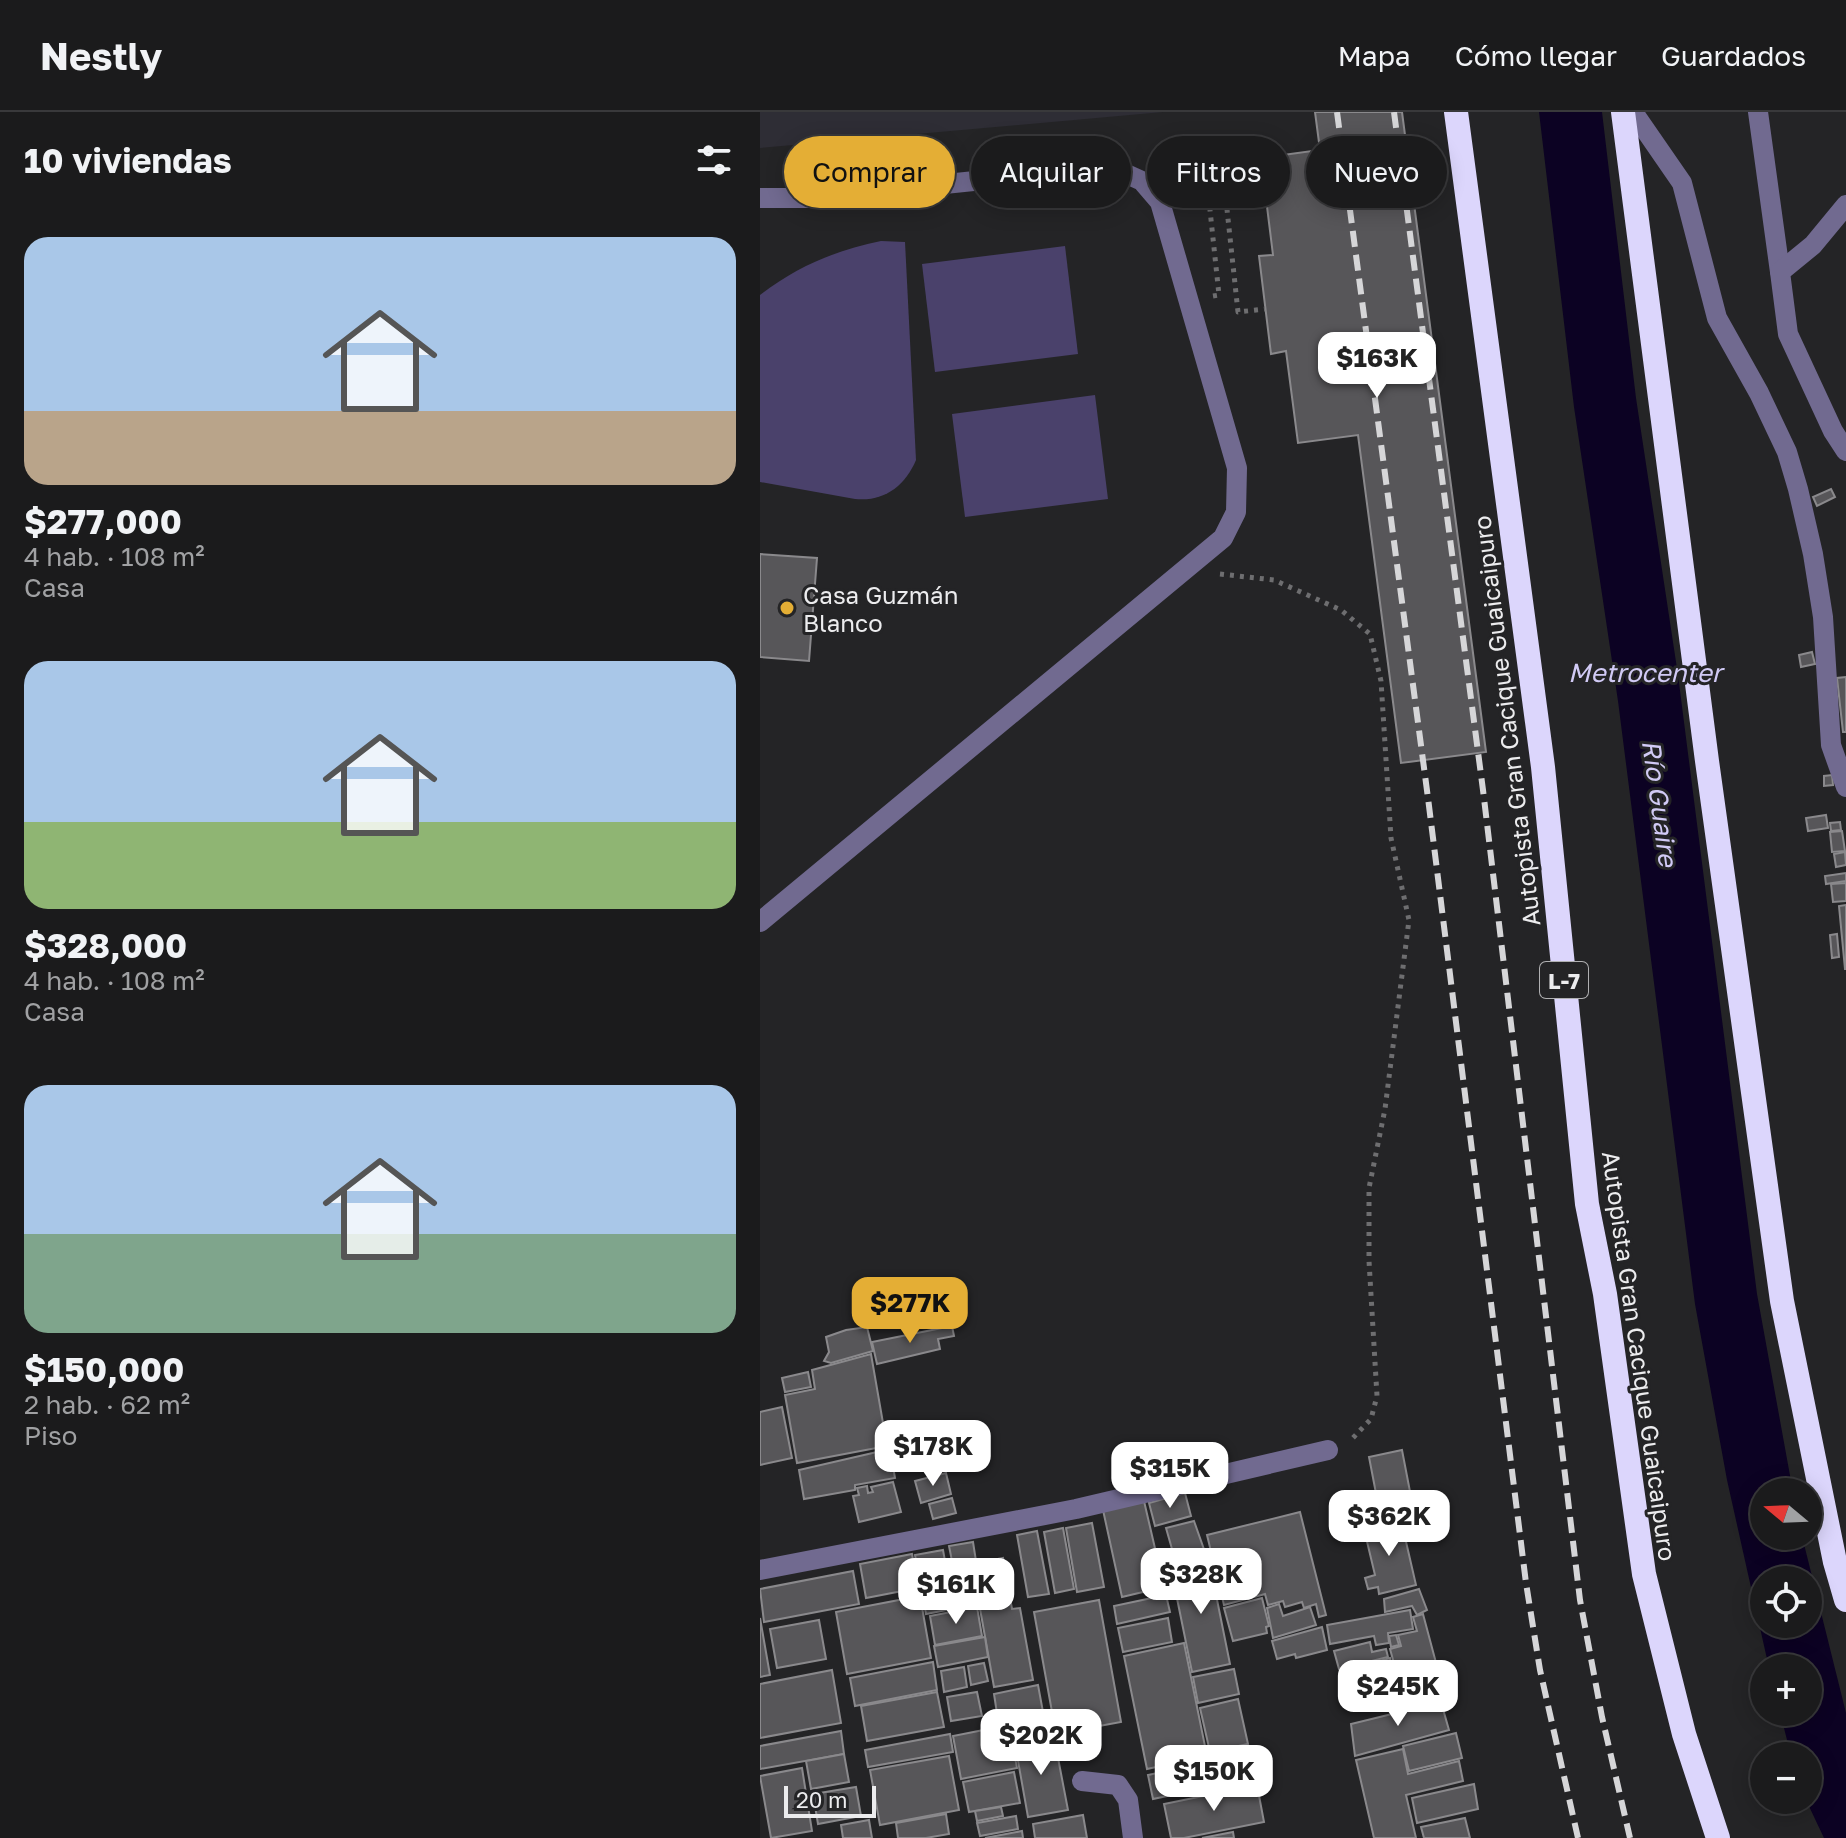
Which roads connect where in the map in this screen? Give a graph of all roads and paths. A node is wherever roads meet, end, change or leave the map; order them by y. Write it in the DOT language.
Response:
graph roads {
  1 [pos="1456,112"];
  2 [pos="1623,112"];
  3 [pos="1633,112"];
  4 [pos="1758,112"];
  5 [pos="760,198"];
  6 [pos="1846,205"];
  7 [pos="1780,272"];
  8 [pos="1189,300"];
  9 [pos="1265,309"];
  10 [pos="1846,451"];
  11 [pos="1184,570"];
  12 [pos="1846,787"];
  13 [pos="760,922"];
  14 [pos="1328,1450"];
  15 [pos="760,1570"];
  16 [pos="1846,1600"];
  17 [pos="1082,1781"];
  18 [pos="1133,1838"];
  19 [pos="1718,1838"];
  1 -- 19 [label="highway, Autopista Gran Cacique Guaicaipuro / L-7"];
  2 -- 16 [label="highway"];
  3 -- 12 [label="street"];
  4 -- 7 [label="street"];
  5 -- 8 [label="street"];
  6 -- 7 [label="street"];
  7 -- 10 [label="street"];
  8 -- 9 [label="path"];
  8 -- 11 [label="street"];
  11 -- 13 [label="street"];
  11 -- 14 [label="path"];
  14 -- 15 [label="street"];
  17 -- 18 [label="street"];
}
